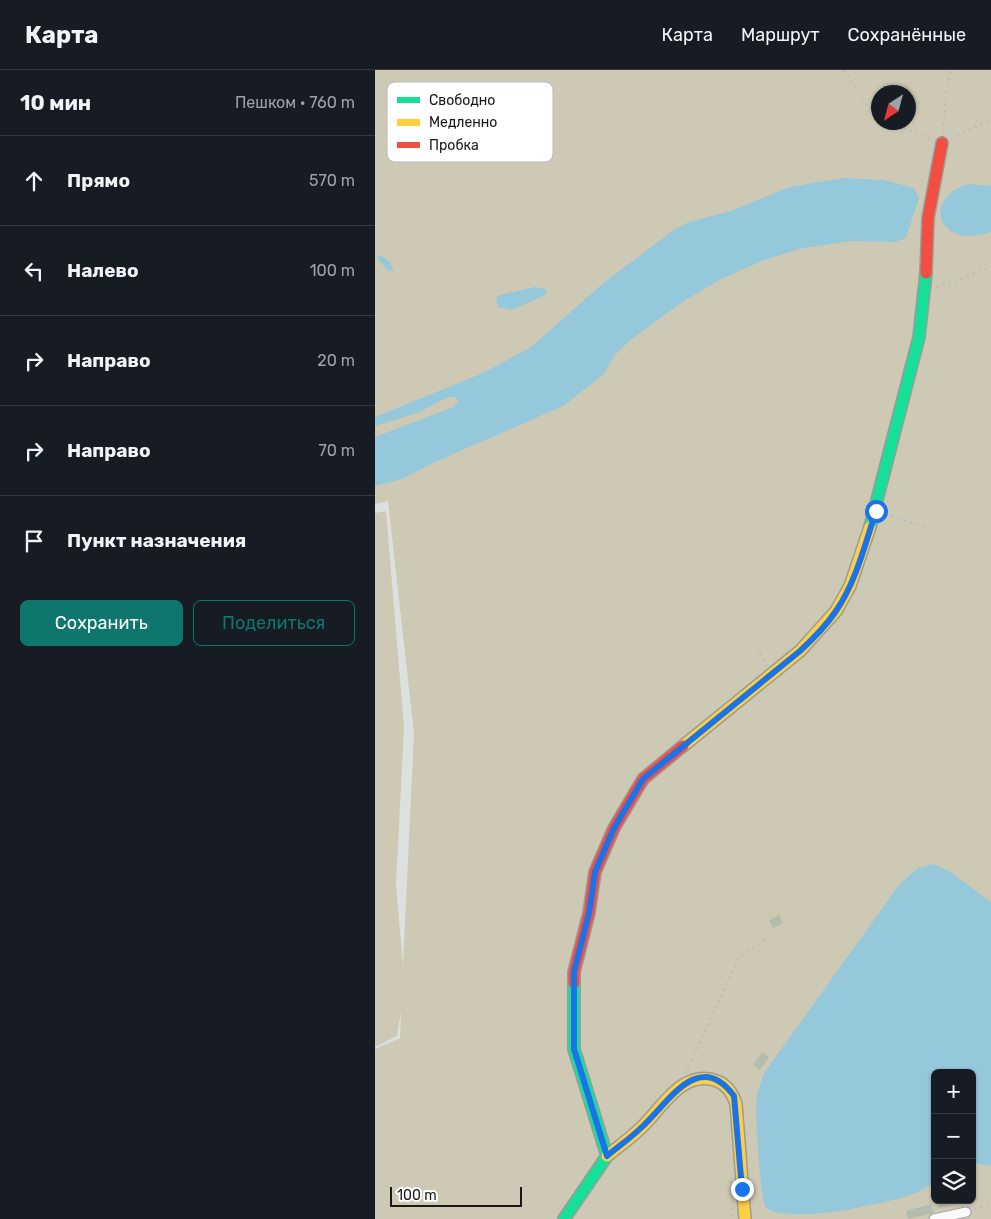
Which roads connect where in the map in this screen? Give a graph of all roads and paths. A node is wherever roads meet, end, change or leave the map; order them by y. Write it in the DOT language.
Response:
graph roads {
  1 [pos="844,70"];
  2 [pos="951,70"];
  3 [pos="871,109"];
  4 [pos="991,119"];
  5 [pos="911,130"];
  6 [pos="942,143"];
  7 [pos="991,268"];
  8 [pos="924,291"];
  9 [pos="876,511"];
  10 [pos="927,527"];
  11 [pos="757,647"];
  12 [pos="771,675"];
  13 [pos="769,936"];
  14 [pos="677,1088"];
  15 [pos="607,1156"];
  16 [pos="991,1204"];
  17 [pos="966,1212"];
  18 [pos="564,1219"];
  19 [pos="745,1219"];
  20 [pos="933,1219"];
  1 -- 3 [label="path"];
  2 -- 6 [label="path"];
  4 -- 6 [label="path"];
  5 -- 6 [label="path"];
  6 -- 8 [label="street"];
  7 -- 8 [label="path"];
  8 -- 9 [label="street"];
  9 -- 10 [label="path"];
  9 -- 12 [label="street"];
  11 -- 12 [label="path"];
  12 -- 15 [label="street"];
  13 -- 14 [label="path"];
  14 -- 15 [label="street"];
  14 -- 19 [label="street"];
  15 -- 18 [label="street"];
  16 -- 17 [label="path"];
  17 -- 20 [label="street"];
}
